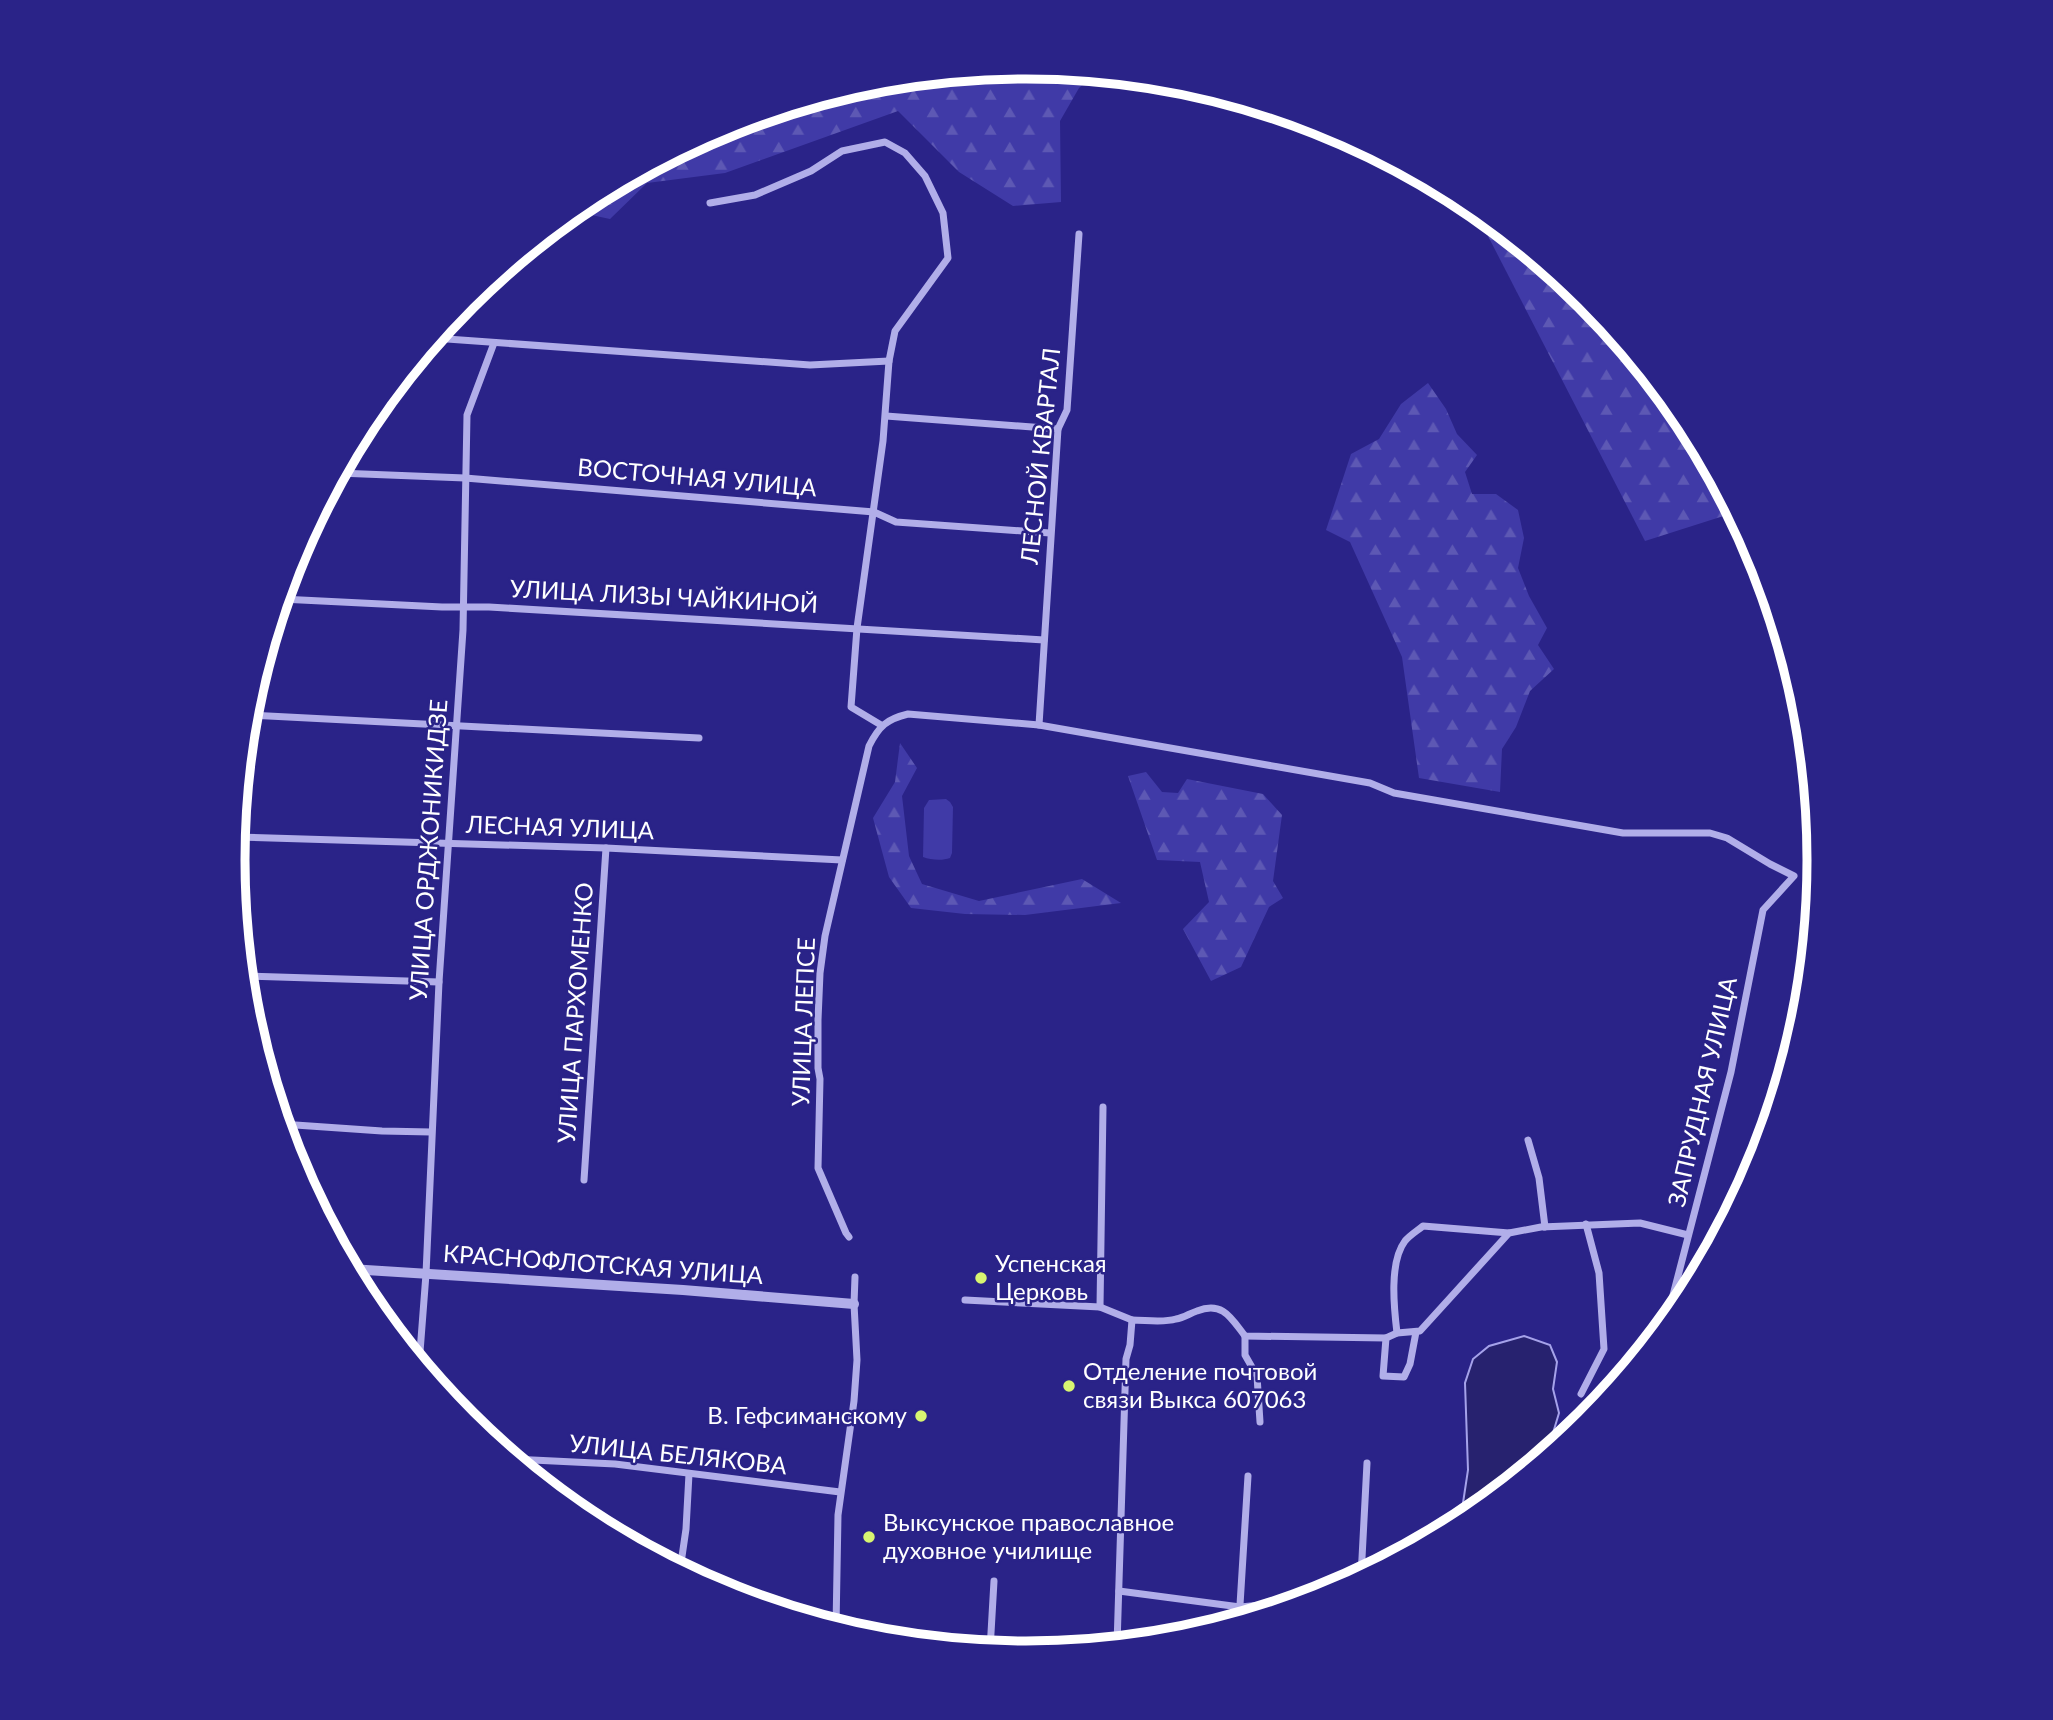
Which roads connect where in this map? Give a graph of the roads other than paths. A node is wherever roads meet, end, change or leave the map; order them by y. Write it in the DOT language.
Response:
graph roads {
  1 [pos="710,203"];
  2 [pos="1079,234"];
  3 [pos="445,339"];
  4 [pos="494,343"];
  5 [pos="889,361"];
  6 [pos="886,416"];
  7 [pos="1058,429"];
  8 [pos="348,473"];
  9 [pos="465,478"];
  10 [pos="874,512"];
  11 [pos="1050,533"];
  12 [pos="291,599"];
  13 [pos="463,608"];
  14 [pos="857,628"];
  15 [pos="1044,640"];
  16 [pos="259,716"];
  17 [pos="457,725"];
  18 [pos="881,725"];
  19 [pos="1039,725"];
  20 [pos="699,737"];
  21 [pos="246,837"];
  22 [pos="448,843"];
  23 [pos="606,848"];
  24 [pos="842,860"];
  25 [pos="254,976"];
  26 [pos="439,982"];
  27 [pos="1103,1107"];
  28 [pos="292,1125"];
  29 [pos="431,1132"];
  30 [pos="1528,1140"];
  31 [pos="584,1180"];
  32 [pos="1586,1224"];
  33 [pos="1545,1227"];
  34 [pos="1509,1233"];
  35 [pos="1688,1235"];
  36 [pos="849,1237"];
  37 [pos="362,1270"];
  38 [pos="426,1274"];
  39 [pos="855,1276"];
  40 [pos="965,1300"];
  41 [pos="1671,1300"];
  42 [pos="854,1304"];
  43 [pos="1100,1307"];
  44 [pos="1132,1320"];
  45 [pos="1416,1332"];
  46 [pos="1397,1333"];
  47 [pos="1245,1336"];
  48 [pos="1386,1338"];
  49 [pos="420,1352"];
  50 [pos="1581,1394"];
  51 [pos="1261,1422"];
  52 [pos="526,1460"];
  53 [pos="1367,1463"];
  54 [pos="689,1474"];
  55 [pos="1248,1476"];
  56 [pos="840,1492"];
  57 [pos="681,1561"];
  58 [pos="1361,1566"];
  59 [pos="994,1581"];
  60 [pos="1119,1591"];
  61 [pos="1262,1605"];
  62 [pos="1240,1607"];
  63 [pos="1240,1612"];
  64 [pos="836,1618"];
  65 [pos="1117,1636"];
  66 [pos="990,1640"];
  1 -- 5 [label="street"];
  2 -- 7 [label="street, ЛЕСНОЙ КВАРТАЛ"];
  3 -- 4 [label="street"];
  4 -- 5 [label="street"];
  4 -- 9 [label="street, УЛИЦА ОРДЖОНИКИДЗЕ"];
  5 -- 6 [label="street"];
  6 -- 7 [label="street"];
  6 -- 10 [label="street"];
  7 -- 11 [label="street, ЛЕСНОЙ КВАРТАЛ"];
  8 -- 9 [label="street, ВОСТОЧНАЯ УЛИЦА"];
  9 -- 10 [label="street, ВОСТОЧНАЯ УЛИЦА"];
  9 -- 13 [label="street, УЛИЦА ОРДЖОНИКИДЗЕ"];
  10 -- 11 [label="street, ВОСТОЧНАЯ УЛИЦА"];
  10 -- 14 [label="street"];
  11 -- 15 [label="street, ЛЕСНОЙ КВАРТАЛ"];
  12 -- 13 [label="street, УЛИЦА ЛИЗЫ ЧАЙКИНОЙ"];
  13 -- 14 [label="street, УЛИЦА ЛИЗЫ ЧАЙКИНОЙ"];
  13 -- 17 [label="street, УЛИЦА ОРДЖОНИКИДЗЕ"];
  14 -- 15 [label="street, УЛИЦА ЛИЗЫ ЧАЙКИНОЙ"];
  14 -- 18 [label="street"];
  15 -- 19 [label="street, ЛЕСНОЙ КВАРТАЛ"];
  16 -- 17 [label="street"];
  17 -- 20 [label="street"];
  17 -- 22 [label="street, УЛИЦА ОРДЖОНИКИДЗЕ"];
  18 -- 19 [label="street"];
  18 -- 24 [label="street, УЛИЦА ЛЕПСЕ"];
  19 -- 35 [label="street, ЗАПРУДНАЯ УЛИЦА"];
  21 -- 22 [label="street, ЛЕСНАЯ УЛИЦА"];
  22 -- 23 [label="street, ЛЕСНАЯ УЛИЦА"];
  22 -- 26 [label="street, УЛИЦА ОРДЖОНИКИДЗЕ"];
  23 -- 24 [label="street, ЛЕСНАЯ УЛИЦА"];
  23 -- 31 [label="street, УЛИЦА ПАРХОМЕНКО"];
  24 -- 36 [label="street, УЛИЦА ЛЕПСЕ"];
  25 -- 26 [label="street"];
  26 -- 29 [label="street, УЛИЦА ОРДЖОНИКИДЗЕ"];
  27 -- 43 [label="street"];
  28 -- 29 [label="street"];
  29 -- 38 [label="street, УЛИЦА ОРДЖОНИКИДЗЕ"];
  30 -- 33 [label="street"];
  32 -- 33 [label="street"];
  32 -- 35 [label="street"];
  32 -- 50 [label="street"];
  33 -- 34 [label="street"];
  34 -- 45 [label="street"];
  34 -- 46 [label="street"];
  35 -- 41 [label="street, ЗАПРУДНАЯ УЛИЦА"];
  37 -- 38 [label="street, КРАСНОФЛОТСКАЯ УЛИЦА"];
  38 -- 42 [label="street, КРАСНОФЛОТСКАЯ УЛИЦА"];
  38 -- 49 [label="street, УЛИЦА ОРДЖОНИКИДЗЕ"];
  39 -- 42 [label="street"];
  40 -- 43 [label="street"];
  42 -- 56 [label="street"];
  43 -- 44 [label="street"];
  44 -- 47 [label="street"];
  44 -- 60 [label="street"];
  45 -- 46 [label="street"];
  45 -- 48 [label="street"];
  46 -- 48 [label="street"];
  47 -- 48 [label="street"];
  47 -- 51 [label="street"];
  52 -- 54 [label="street, УЛИЦА БЕЛЯКОВА"];
  53 -- 58 [label="street"];
  54 -- 56 [label="street, УЛИЦА БЕЛЯКОВА"];
  54 -- 57 [label="street"];
  55 -- 62 [label="street"];
  56 -- 64 [label="street"];
  59 -- 66 [label="street"];
  60 -- 62 [label="street"];
  60 -- 65 [label="street"];
  61 -- 62 [label="street"];
  62 -- 63 [label="street"];
}
